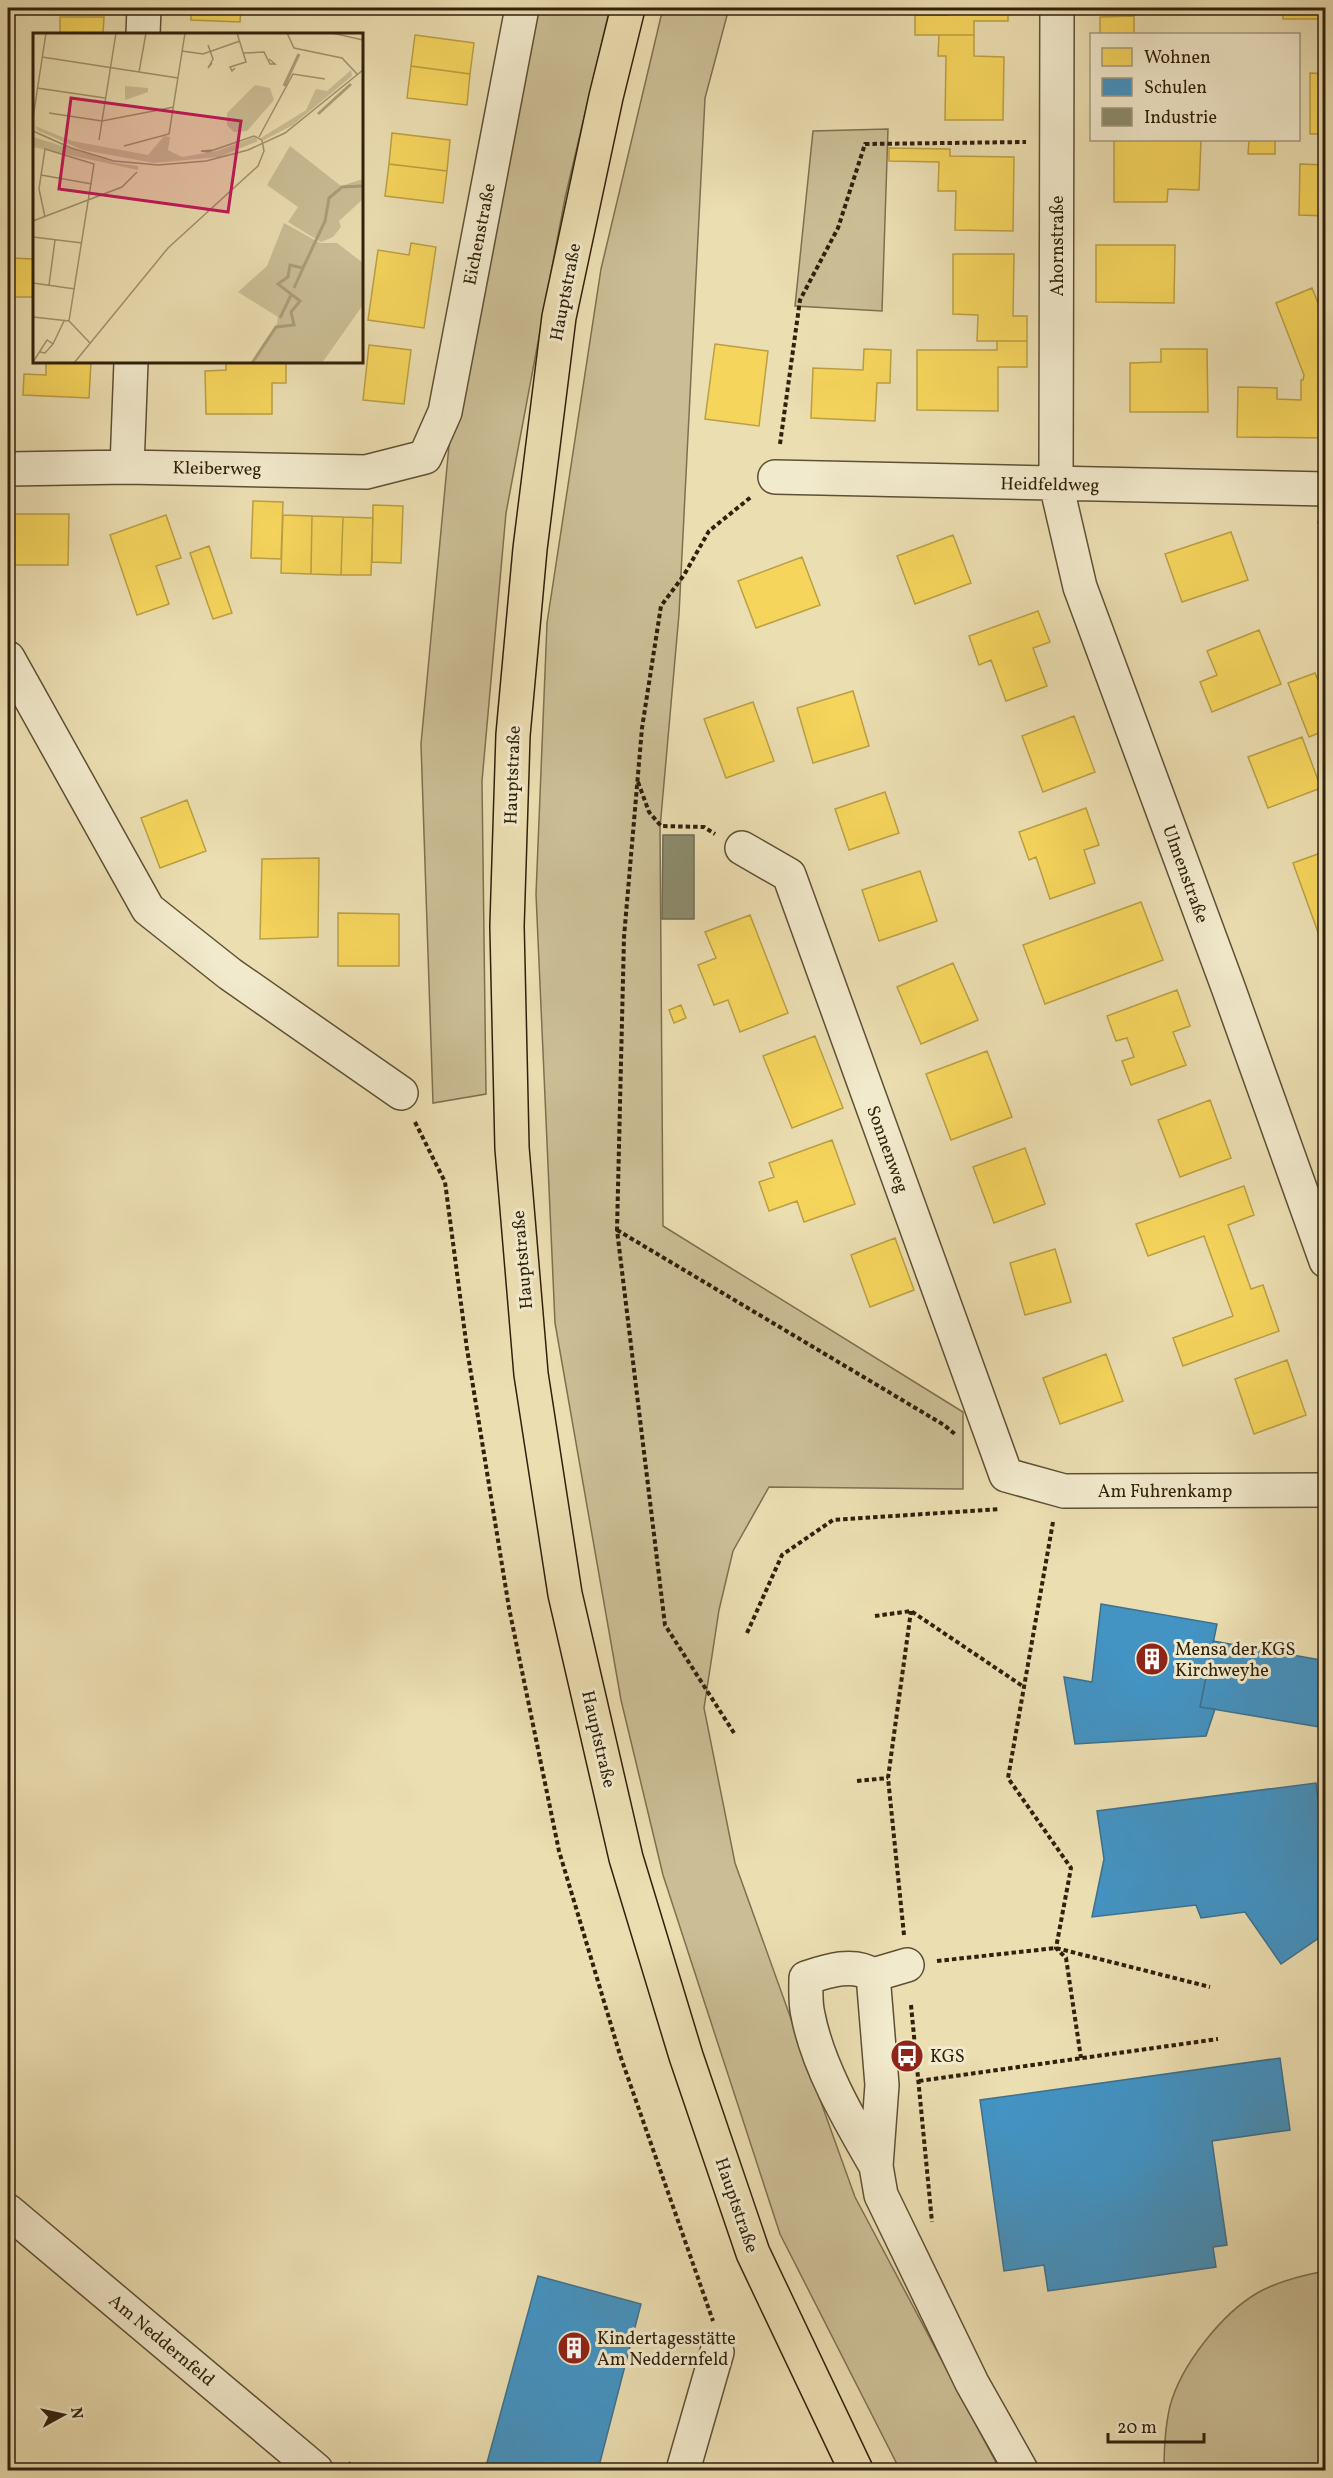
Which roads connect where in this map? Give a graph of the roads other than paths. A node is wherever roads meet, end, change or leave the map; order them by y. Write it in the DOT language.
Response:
graph roads {
  1 [pos="144,8"];
  2 [pos="522,8"];
  3 [pos="628,8"];
  4 [pos="1057,8"];
  5 [pos="143,33"];
  6 [pos="131,363"];
  7 [pos="425,458"];
  8 [pos="127,467"];
  9 [pos="8,469"];
  10 [pos="775,477"];
  11 [pos="1056,484"];
  12 [pos="1326,489"];
  13 [pos="8,658"];
  14 [pos="742,848"];
  15 [pos="401,1092"];
  16 [pos="1326,1261"];
  17 [pos="1006,1474"];
  18 [pos="1326,1490"];
  19 [pos="907,1965"];
  20 [pos="873,1975"];
  21 [pos="876,2166"];
  22 [pos="8,2211"];
  23 [pos="717,2352"];
  24 [pos="316,2470"];
  25 [pos="683,2470"];
  26 [pos="856,2470"];
  27 [pos="1021,2470"];
  1 -- 5 [label="street"];
  2 -- 7 [label="street, Eichenstraße"];
  3 -- 26 [label="main road, Hauptstraße"];
  4 -- 11 [label="street, Ahornstraße"];
  6 -- 8 [label="street"];
  7 -- 8 [label="street, Kleiberweg"];
  8 -- 9 [label="street, Kleiberweg"];
  10 -- 11 [label="street, Heidfeldweg"];
  11 -- 12 [label="street, Heidfeldweg"];
  11 -- 16 [label="street, Ulmenstraße"];
  13 -- 15 [label="street"];
  14 -- 17 [label="street, Sonnenweg"];
  17 -- 18 [label="street, Am Fuhrenkamp"];
  19 -- 20 [label="street"];
  20 -- 21 [label="street"];
  20 -- 21 [label="street"];
  21 -- 27 [label="street"];
  22 -- 24 [label="street, Am Neddernfeld"];
  23 -- 25 [label="street"];
}
